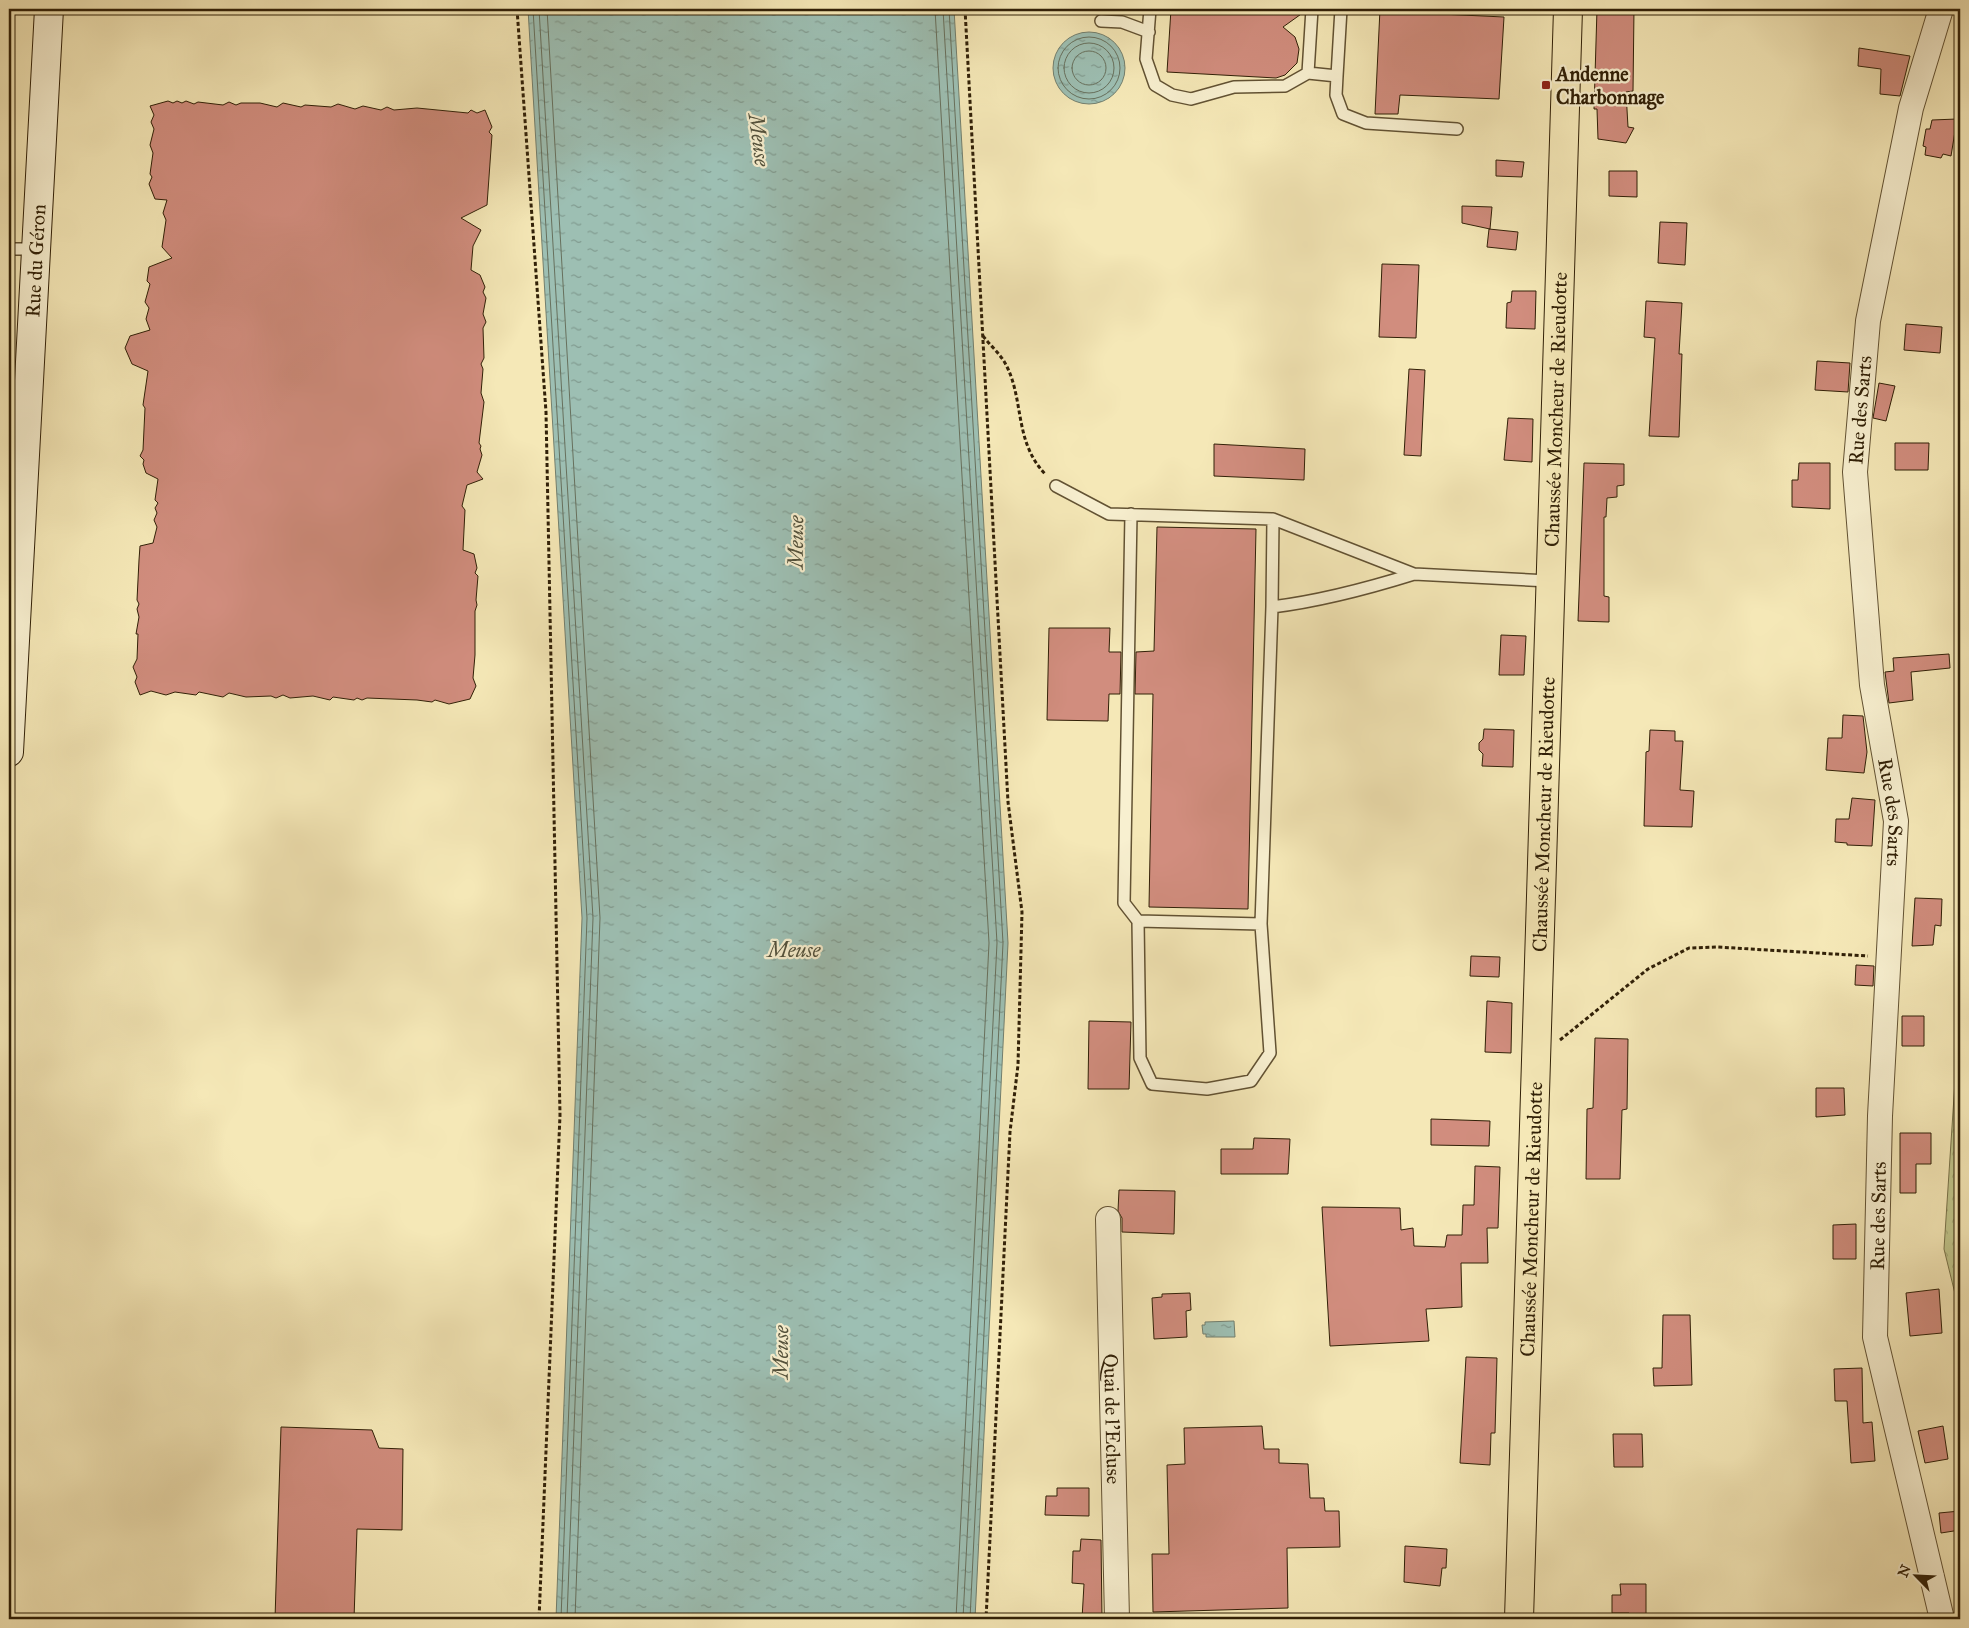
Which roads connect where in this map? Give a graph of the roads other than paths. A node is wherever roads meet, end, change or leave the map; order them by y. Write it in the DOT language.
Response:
graph roads {
  1 [pos="49,9"];
  2 [pos="1150,9"];
  3 [pos="1312,9"];
  4 [pos="1341,9"];
  5 [pos="1568,9"];
  6 [pos="1941,9"];
  7 [pos="1101,21"];
  8 [pos="1149,32"];
  9 [pos="1308,73"];
  10 [pos="1336,76"];
  11 [pos="1457,129"];
  12 [pos="9,249"];
  13 [pos="36,249"];
  14 [pos="1056,486"];
  15 [pos="1131,514"];
  16 [pos="1273,519"];
  17 [pos="1414,574"];
  18 [pos="1549,581"];
  19 [pos="1272,607"];
  20 [pos="9,752"];
  21 [pos="1138,921"];
  22 [pos="1261,924"];
  23 [pos="1108,1219"];
  24 [pos="1117,1619"];
  25 [pos="1519,1619"];
  26 [pos="1942,1619"];
  1 -- 13 [label="main road, Rue du Géron"];
  2 -- 8 [label="lane"];
  3 -- 9 [label="lane"];
  4 -- 10 [label="lane"];
  5 -- 18 [label="main road, Chaussée Moncheur de Rieudotte"];
  6 -- 26 [label="street, Rue des Sarts"];
  7 -- 8 [label="lane"];
  8 -- 9 [label="lane"];
  9 -- 10 [label="lane"];
  10 -- 11 [label="lane"];
  12 -- 13 [label="lane"];
  13 -- 20 [label="main road, Rue du Géron"];
  14 -- 15 [label="lane"];
  15 -- 16 [label="lane"];
  15 -- 21 [label="lane"];
  16 -- 17 [label="lane"];
  16 -- 19 [label="lane"];
  17 -- 18 [label="lane"];
  17 -- 19 [label="lane"];
  18 -- 25 [label="main road, Chaussée Moncheur de Rieudotte"];
  19 -- 22 [label="lane"];
  21 -- 22 [label="lane"];
  21 -- 22 [label="lane"];
  23 -- 24 [label="street, Quai de l'Ecluse"];
}
